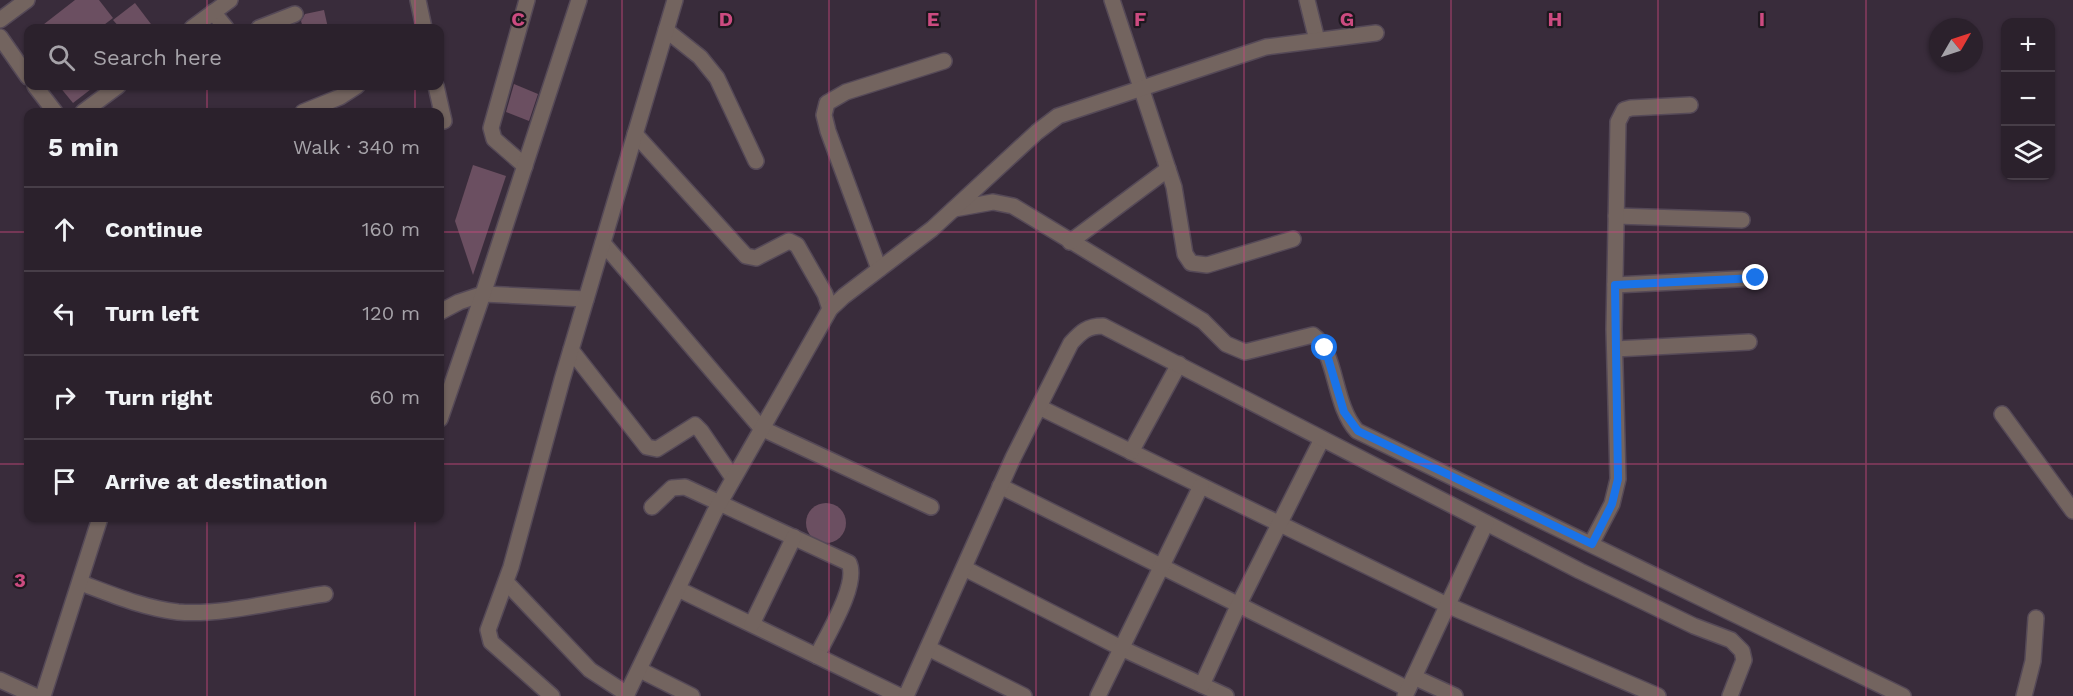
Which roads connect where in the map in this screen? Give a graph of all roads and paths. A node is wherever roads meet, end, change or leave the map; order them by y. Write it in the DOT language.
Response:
graph roads {
  1 [pos="27,0"];
  2 [pos="230,0"];
  3 [pos="418,0"];
  4 [pos="527,0"];
  5 [pos="579,0"];
  6 [pos="675,0"];
  7 [pos="1112,0"];
  8 [pos="1307,0"];
  9 [pos="213,12"];
  10 [pos="295,14"];
  11 [pos="0,20"];
  12 [pos="197,24"];
  13 [pos="223,24"];
  14 [pos="269,24"];
  15 [pos="423,24"];
  16 [pos="666,30"];
  17 [pos="1376,33"];
  18 [pos="0,37"];
  19 [pos="1317,40"];
  20 [pos="944,61"];
  21 [pos="24,71"];
  22 [pos="1140,88"];
  23 [pos="38,90"];
  24 [pos="115,90"];
  25 [pos="351,90"];
  26 [pos="437,90"];
  27 [pos="1690,105"];
  28 [pos="101,107"];
  29 [pos="52,108"];
  30 [pos="313,108"];
  31 [pos="441,108"];
  32 [pos="635,134"];
  33 [pos="756,161"];
  34 [pos="525,166"];
  35 [pos="1168,169"];
  36 [pos="954,209"];
  37 [pos="1616,216"];
  38 [pos="1742,220"];
  39 [pos="1293,239"];
  40 [pos="1070,242"];
  41 [pos="603,243"];
  42 [pos="879,269"];
  43 [pos="1756,278"];
  44 [pos="1615,285"];
  45 [pos="483,294"];
  46 [pos="586,299"];
  47 [pos="830,309"];
  48 [pos="444,310"];
  49 [pos="1749,342"];
  50 [pos="1615,349"];
  51 [pos="571,350"];
  52 [pos="1179,364"];
  53 [pos="444,406"];
  54 [pos="1039,407"];
  55 [pos="2002,414"];
  56 [pos="761,428"];
  57 [pos="1322,439"];
  58 [pos="1131,452"];
  59 [pos="733,478"];
  60 [pos="1000,486"];
  61 [pos="1201,486"];
  62 [pos="719,504"];
  63 [pos="652,507"];
  64 [pos="931,507"];
  65 [pos="2072,509"];
  66 [pos="99,522"];
  67 [pos="1279,523"];
  68 [pos="1486,523"];
  69 [pos="794,537"];
  70 [pos="1592,544"];
  71 [pos="963,568"];
  72 [pos="1161,568"];
  73 [pos="506,582"];
  74 [pos="81,584"];
  75 [pos="678,589"];
  76 [pos="325,594"];
  77 [pos="1447,605"];
  78 [pos="1238,606"];
  79 [pos="2036,618"];
  80 [pos="752,624"];
  81 [pos="928,648"];
  82 [pos="1121,648"];
  83 [pos="817,656"];
  84 [pos="640,670"];
  85 [pos="0,680"];
  86 [pos="1202,685"];
  87 [pos="1409,688"];
  88 [pos="1624,689"];
  89 [pos="26,694"];
  90 [pos="627,695"];
  91 [pos="43,696"];
  92 [pos="552,696"];
  93 [pos="692,696"];
  94 [pos="900,696"];
  95 [pos="906,696"];
  96 [pos="1024,696"];
  97 [pos="1098,696"];
  98 [pos="1226,696"];
  99 [pos="1455,696"];
  100 [pos="1658,696"];
  101 [pos="1730,696"];
  102 [pos="1903,696"];
  103 [pos="2024,696"];
  1 -- 11 [label="street"];
  2 -- 9 [label="street"];
  3 -- 15 [label="street"];
  4 -- 34 [label="street"];
  5 -- 34 [label="street"];
  6 -- 16 [label="street"];
  7 -- 22 [label="street"];
  8 -- 19 [label="street"];
  9 -- 12 [label="street"];
  9 -- 13 [label="street"];
  10 -- 14 [label="street"];
  16 -- 32 [label="street"];
  16 -- 33 [label="street"];
  17 -- 19 [label="street"];
  18 -- 21 [label="street"];
  19 -- 22 [label="street"];
  20 -- 42 [label="street"];
  22 -- 35 [label="street"];
  22 -- 36 [label="street"];
  23 -- 29 [label="street"];
  24 -- 28 [label="street"];
  25 -- 30 [label="street"];
  26 -- 31 [label="street"];
  27 -- 37 [label="street"];
  32 -- 41 [label="street"];
  32 -- 47 [label="street"];
  34 -- 45 [label="street"];
  35 -- 39 [label="street"];
  35 -- 40 [label="street"];
  36 -- 40 [label="street"];
  36 -- 42 [label="street"];
  37 -- 38 [label="street"];
  37 -- 44 [label="street"];
  40 -- 70 [label="street"];
  41 -- 46 [label="street"];
  41 -- 56 [label="street"];
  42 -- 47 [label="street"];
  43 -- 44 [label="street"];
  44 -- 50 [label="street"];
  45 -- 46 [label="street"];
  45 -- 48 [label="street"];
  45 -- 53 [label="street"];
  46 -- 51 [label="street"];
  47 -- 56 [label="street"];
  49 -- 50 [label="street"];
  50 -- 70 [label="street"];
  51 -- 59 [label="street"];
  51 -- 73 [label="street"];
  52 -- 54 [label="street"];
  52 -- 57 [label="street"];
  52 -- 58 [label="street"];
  54 -- 58 [label="street"];
  54 -- 60 [label="street"];
  55 -- 65 [label="street"];
  56 -- 59 [label="street"];
  56 -- 64 [label="street"];
  57 -- 67 [label="street"];
  57 -- 68 [label="street"];
  58 -- 61 [label="street"];
  59 -- 62 [label="street"];
  60 -- 71 [label="street"];
  60 -- 72 [label="street"];
  61 -- 67 [label="street"];
  61 -- 72 [label="street"];
  62 -- 63 [label="street"];
  62 -- 69 [label="street"];
  62 -- 75 [label="street"];
  66 -- 74 [label="street"];
  67 -- 77 [label="street"];
  67 -- 78 [label="street"];
  68 -- 77 [label="street"];
  68 -- 101 [label="street"];
  69 -- 80 [label="street"];
  69 -- 83 [label="street"];
  70 -- 102 [label="street"];
  71 -- 81 [label="street"];
  71 -- 82 [label="street"];
  72 -- 78 [label="street"];
  72 -- 82 [label="street"];
  73 -- 90 [label="street"];
  73 -- 92 [label="street"];
  74 -- 76 [label="street"];
  74 -- 91 [label="street"];
  75 -- 80 [label="street"];
  75 -- 84 [label="street"];
  77 -- 87 [label="street"];
  77 -- 88 [label="street"];
  78 -- 86 [label="street"];
  78 -- 87 [label="street"];
  79 -- 103 [label="street"];
  80 -- 83 [label="street"];
  81 -- 95 [label="street"];
  81 -- 96 [label="street"];
  82 -- 86 [label="street"];
  82 -- 97 [label="street"];
  83 -- 94 [label="street"];
  84 -- 90 [label="street"];
  84 -- 93 [label="street"];
  85 -- 89 [label="street"];
  86 -- 98 [label="street"];
  87 -- 99 [label="street"];
  88 -- 100 [label="street"];
}
